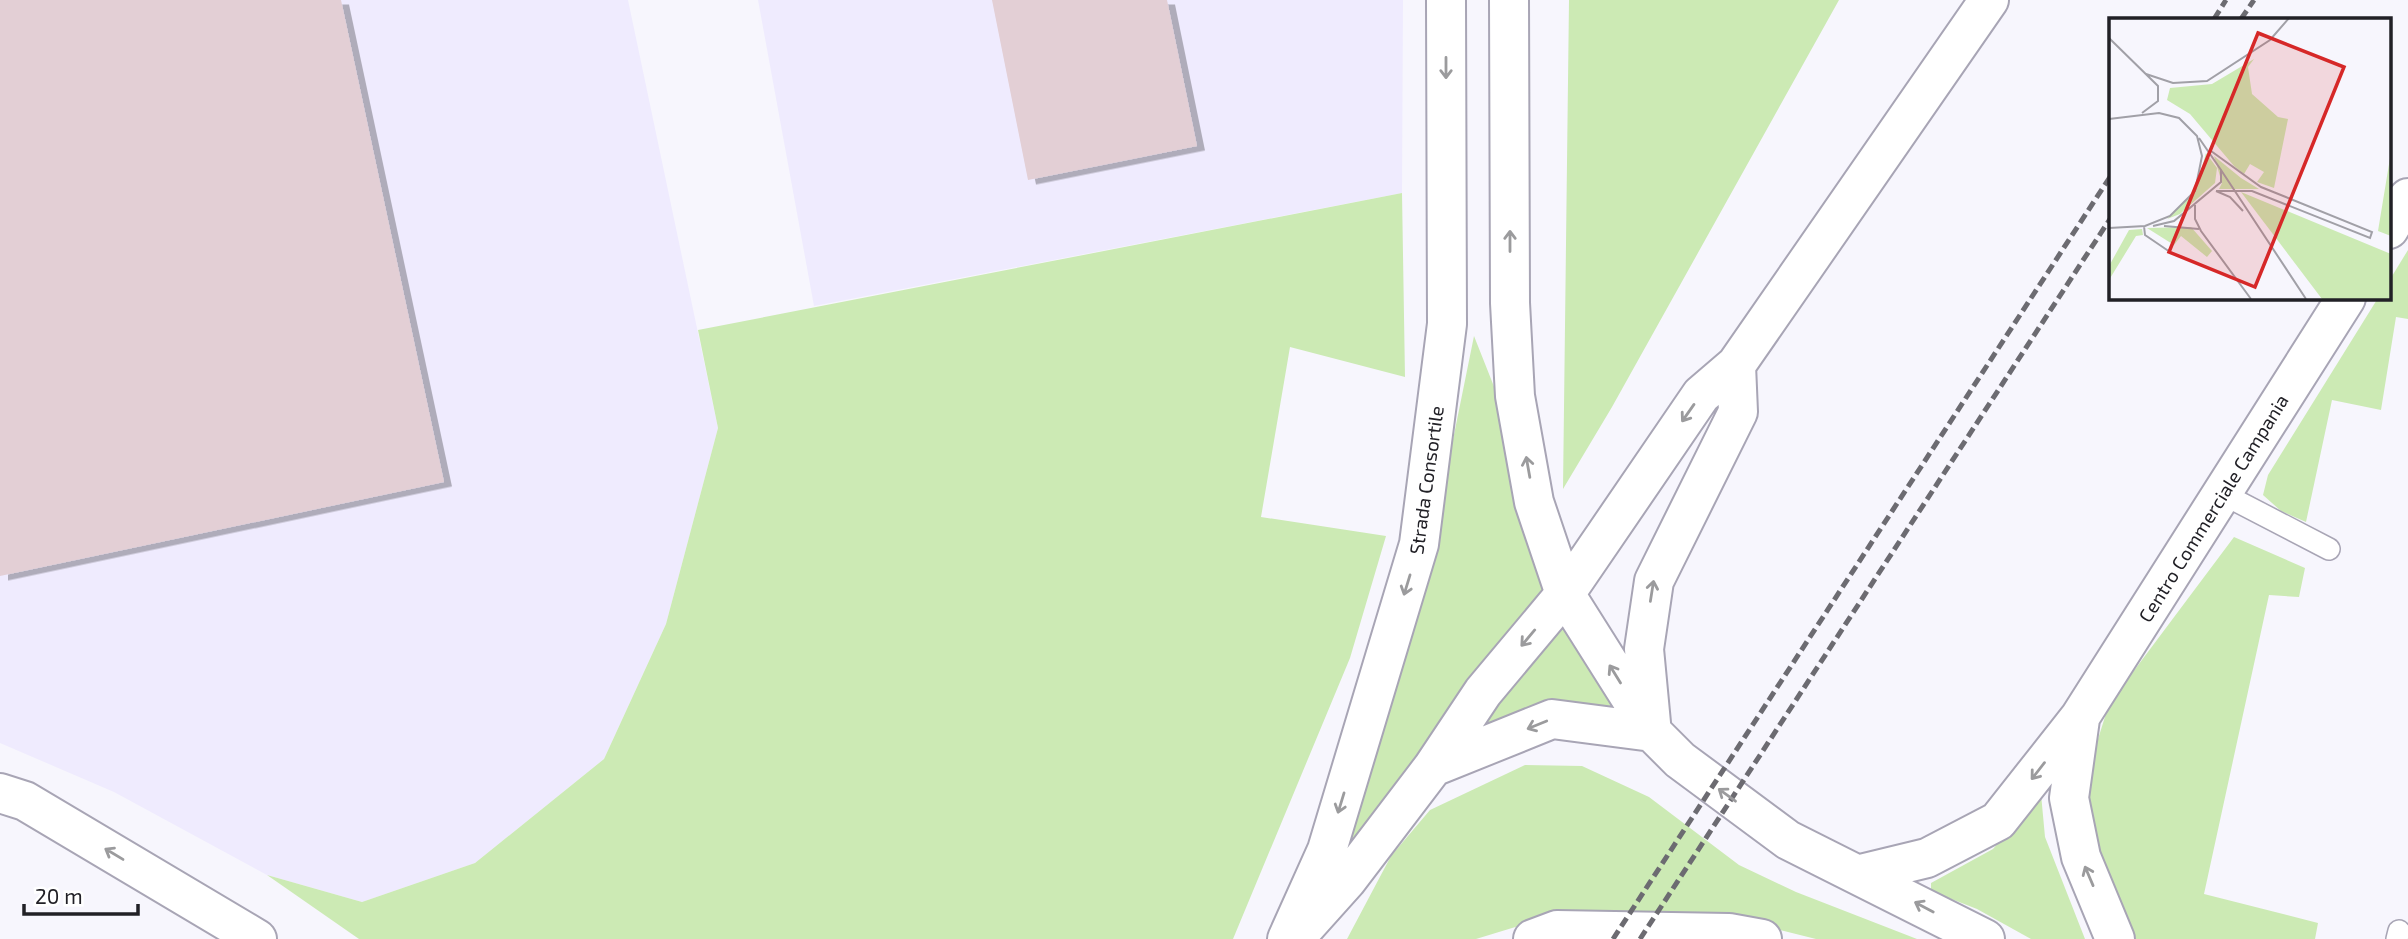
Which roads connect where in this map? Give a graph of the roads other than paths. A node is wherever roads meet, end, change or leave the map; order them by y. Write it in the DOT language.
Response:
graph roads {
  1 [pos="1446,0"];
  2 [pos="1509,0"];
  3 [pos="1989,0"];
  4 [pos="2408,198"];
  5 [pos="2390,227"];
  6 [pos="2345,299"];
  7 [pos="1736,365"];
  8 [pos="2222,494"];
  9 [pos="2329,549"];
  10 [pos="1565,594"];
  11 [pos="2080,717"];
  12 [pos="1652,732"];
  13 [pos="1433,767"];
  14 [pos="0,793"];
  15 [pos="1861,874"];
  16 [pos="257,939"];
  17 [pos="1287,939"];
  18 [pos="1295,939"];
  19 [pos="1533,939"];
  20 [pos="1762,939"];
  21 [pos="1985,939"];
  22 [pos="2115,939"];
  1 -- 17 [label="main road, Strada Consortile, one-way"];
  10 -- 2 [label="main road, one-way"];
  3 -- 7 [label="main road"];
  4 -- 5 [label="main road"];
  6 -- 8 [label="main road, Centro Commerciale Campania"];
  7 -- 10 [label="main road, one-way"];
  12 -- 7 [label="main road, one-way"];
  8 -- 9 [label="lane"];
  8 -- 11 [label="main road, Centro Commerciale Campania"];
  12 -- 10 [label="main road, one-way"];
  10 -- 13 [label="main road, one-way"];
  11 -- 15 [label="main road, Centro Commerciale Campania, one-way"];
  22 -- 11 [label="main road, Centro Commerciale Campania, one-way"];
  12 -- 13 [label="main road, one-way"];
  15 -- 12 [label="main road, one-way"];
  13 -- 18 [label="main road"];
  16 -- 14 [label="main road, one-way"];
  21 -- 15 [label="main road, one-way"];
  19 -- 20 [label="main road"];
}
